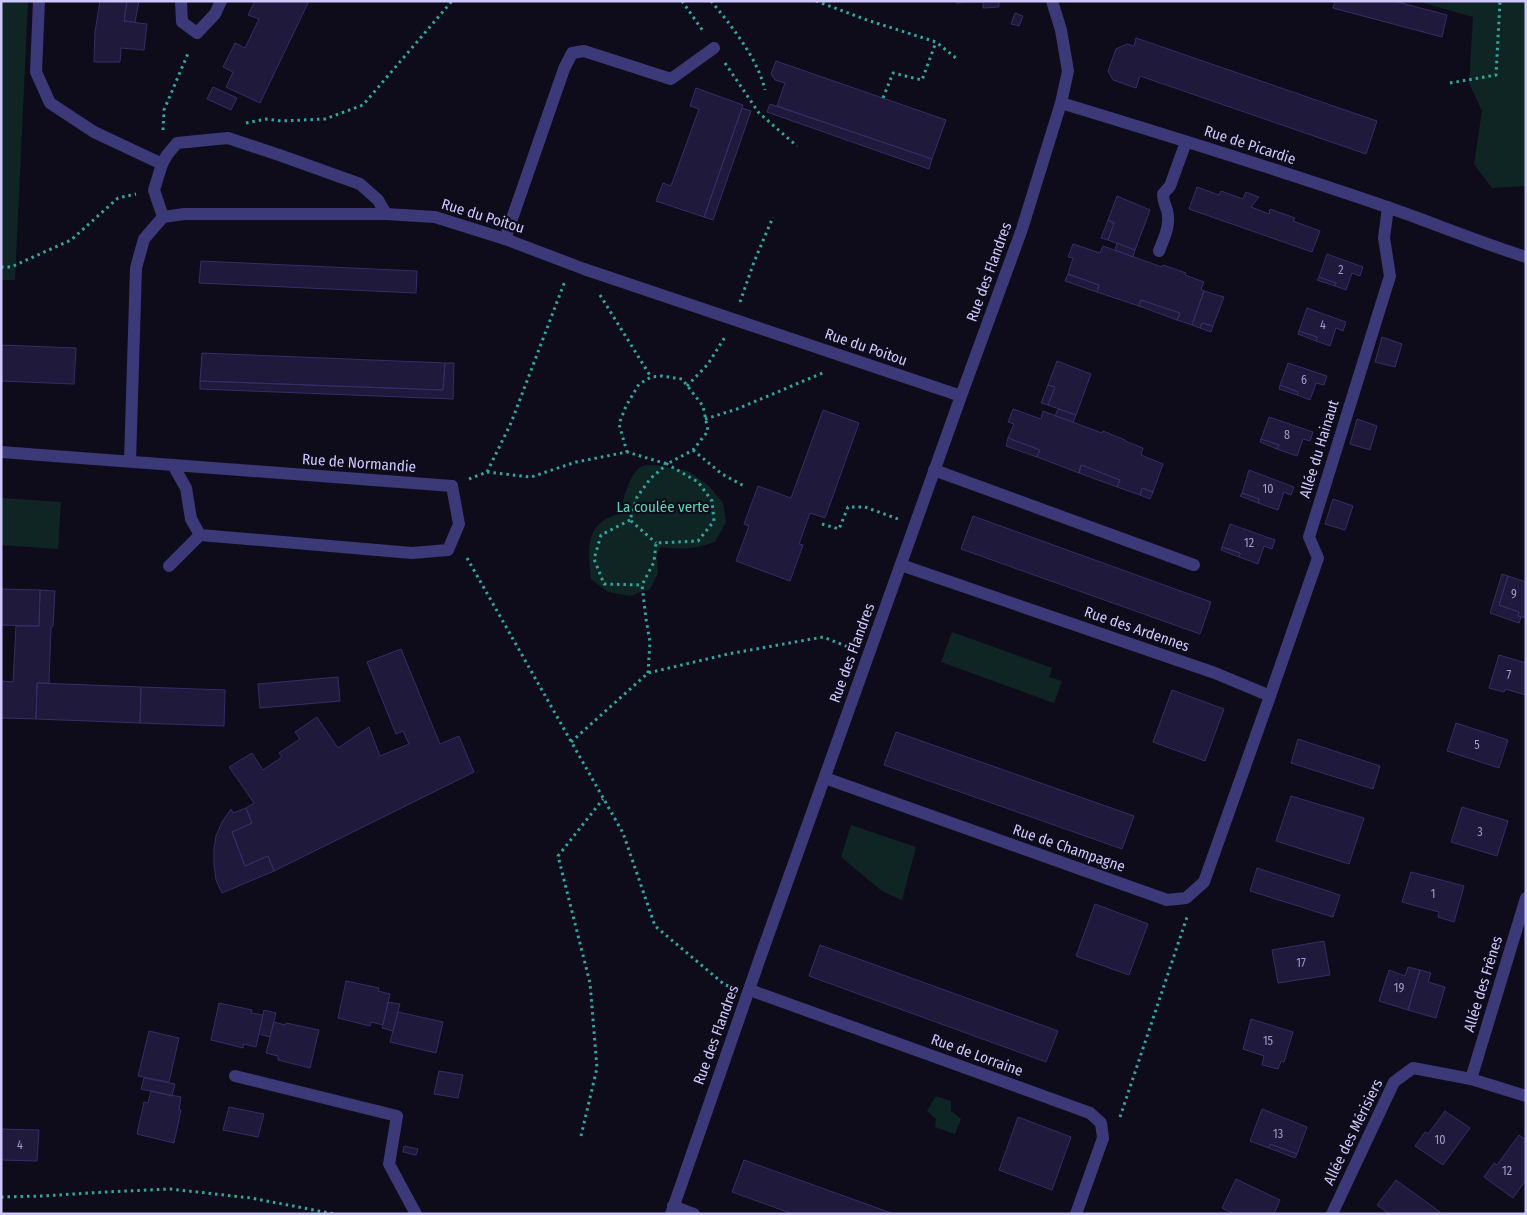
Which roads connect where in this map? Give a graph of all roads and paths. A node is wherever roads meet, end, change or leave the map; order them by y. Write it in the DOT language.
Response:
graph roads {
  1 [pos="38,1"];
  2 [pos="181,1"];
  3 [pos="222,1"];
  4 [pos="452,1"];
  5 [pos="682,1"];
  6 [pos="711,1"];
  7 [pos="816,1"];
  8 [pos="1052,1"];
  9 [pos="1500,1"];
  10 [pos="197,33"];
  11 [pos="936,42"];
  12 [pos="714,48"];
  13 [pos="956,58"];
  14 [pos="1450,83"];
  15 [pos="765,90"];
  16 [pos="883,98"];
  17 [pos="1062,103"];
  18 [pos="228,138"];
  19 [pos="1186,142"];
  20 [pos="797,146"];
  21 [pos="162,164"];
  22 [pos="154,190"];
  23 [pos="1388,207"];
  24 [pos="386,214"];
  25 [pos="163,217"];
  26 [pos="773,217"];
  27 [pos="505,239"];
  28 [pos="1159,251"];
  29 [pos="1526,257"];
  30 [pos="572,264"];
  31 [pos="1,267"];
  32 [pos="584,269"];
  33 [pos="743,295"];
  34 [pos="735,320"];
  35 [pos="853,360"];
  36 [pos="651,377"];
  37 [pos="688,386"];
  38 [pos="961,396"];
  39 [pos="705,419"];
  40 [pos="693,450"];
  41 [pos="1,452"];
  42 [pos="627,452"];
  43 [pos="130,461"];
  44 [pos="667,464"];
  45 [pos="173,465"];
  46 [pos="934,470"];
  47 [pos="488,472"];
  48 [pos="452,486"];
  49 [pos="744,486"];
  50 [pos="630,520"];
  51 [pos="906,522"];
  52 [pos="822,524"];
  53 [pos="200,535"];
  54 [pos="454,536"];
  55 [pos="656,543"];
  56 [pos="901,565"];
  57 [pos="1194,565"];
  58 [pos="169,566"];
  59 [pos="642,584"];
  60 [pos="869,655"];
  61 [pos="648,673"];
  62 [pos="1270,696"];
  63 [pos="571,742"];
  64 [pos="825,778"];
  65 [pos="603,799"];
  66 [pos="1186,898"];
  67 [pos="1526,898"];
  68 [pos="750,990"];
  69 [pos="235,1076"];
  70 [pos="1471,1079"];
  71 [pos="1526,1096"];
  72 [pos="1101,1124"];
  73 [pos="581,1136"];
  74 [pos="1,1196"];
  75 [pos="672,1210"];
  76 [pos="335,1214"];
  77 [pos="416,1214"];
  78 [pos="694,1214"];
  79 [pos="1076,1214"];
  80 [pos="1332,1214"];
  1 -- 21 [label="street"];
  2 -- 10 [label="street"];
  3 -- 10 [label="street"];
  4 -- 18 [label="path"];
  5 -- 12 [label="path"];
  6 -- 15 [label="path"];
  7 -- 11 [label="path"];
  8 -- 17 [label="street"];
  9 -- 14 [label="path"];
  10 -- 21 [label="path"];
  11 -- 13 [label="path"];
  11 -- 16 [label="path"];
  12 -- 20 [label="path"];
  12 -- 27 [label="street"];
  17 -- 19 [label="street, Rue de Picardie"];
  17 -- 38 [label="street, Rue des Flandres"];
  18 -- 21 [label="street"];
  18 -- 24 [label="street"];
  19 -- 23 [label="street, Rue de Picardie"];
  19 -- 28 [label="street"];
  21 -- 22 [label="street"];
  22 -- 25 [label="street"];
  22 -- 31 [label="path"];
  23 -- 29 [label="street, Rue de Picardie"];
  23 -- 62 [label="street, Allée du Hainaut"];
  24 -- 25 [label="street, Rue du Poitou"];
  24 -- 27 [label="street, Rue du Poitou"];
  25 -- 43 [label="street"];
  26 -- 33 [label="path"];
  27 -- 30 [label="street, Rue du Poitou"];
  30 -- 32 [label="street, Rue du Poitou"];
  30 -- 47 [label="path"];
  32 -- 34 [label="street, Rue du Poitou"];
  32 -- 36 [label="path"];
  34 -- 35 [label="street, Rue du Poitou"];
  34 -- 37 [label="path"];
  35 -- 38 [label="street, Rue du Poitou"];
  35 -- 39 [label="path"];
  36 -- 37 [label="path"];
  36 -- 42 [label="path"];
  37 -- 39 [label="path"];
  38 -- 46 [label="street, Rue des Flandres"];
  39 -- 40 [label="path"];
  40 -- 44 [label="path"];
  40 -- 49 [label="path"];
  41 -- 43 [label="street, Rue de Normandie"];
  42 -- 44 [label="path"];
  42 -- 47 [label="path"];
  43 -- 45 [label="street, Rue de Normandie"];
  44 -- 50 [label="path"];
  44 -- 55 [label="path"];
  45 -- 48 [label="street, Rue de Normandie"];
  45 -- 53 [label="street"];
  46 -- 56 [label="street, Rue des Flandres"];
  46 -- 57 [label="street"];
  47 -- 48 [label="path"];
  48 -- 54 [label="street"];
  50 -- 55 [label="path"];
  50 -- 59 [label="path"];
  51 -- 52 [label="path"];
  53 -- 54 [label="street"];
  53 -- 58 [label="street"];
  54 -- 63 [label="path"];
  55 -- 59 [label="path"];
  56 -- 60 [label="street, Rue des Flandres"];
  56 -- 62 [label="street, Rue des Ardennes"];
  59 -- 61 [label="path"];
  60 -- 61 [label="path"];
  60 -- 64 [label="street, Rue des Flandres"];
  61 -- 63 [label="path"];
  62 -- 66 [label="street"];
  63 -- 65 [label="path"];
  64 -- 66 [label="street, Rue de Champagne"];
  64 -- 68 [label="street, Rue des Flandres"];
  65 -- 68 [label="path"];
  65 -- 73 [label="path"];
  66 -- 72 [label="path"];
  67 -- 70 [label="street, Allée des Frênes"];
  68 -- 72 [label="street, Rue de Lorraine"];
  68 -- 75 [label="street, Rue des Flandres"];
  69 -- 77 [label="street"];
  70 -- 71 [label="street, Allée des Mérisiers"];
  70 -- 80 [label="street, Allée des Mérisiers"];
  72 -- 79 [label="street"];
  74 -- 76 [label="path"];
  75 -- 78 [label="street"];
}
